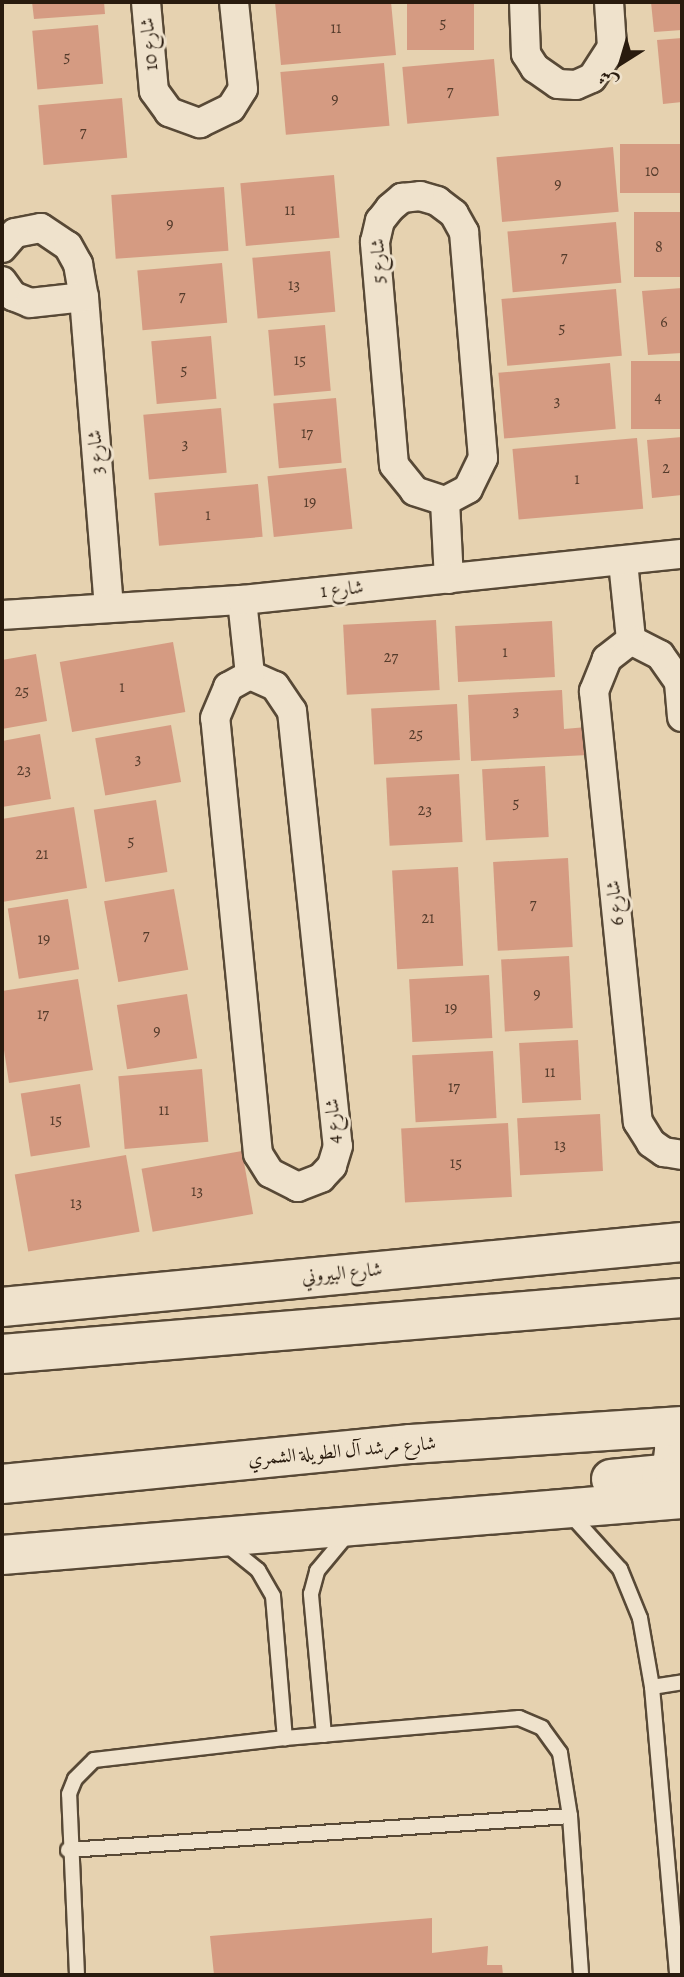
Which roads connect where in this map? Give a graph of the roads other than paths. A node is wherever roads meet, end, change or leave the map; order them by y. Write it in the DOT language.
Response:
graph roads {
  1 [pos="146,2"];
  2 [pos="234,2"];
  3 [pos="524,2"];
  4 [pos="609,2"];
  5 [pos="2,248"];
  6 [pos="2,281"];
  7 [pos="84,297"];
  8 [pos="445,501"];
  9 [pos="682,554"];
  10 [pos="623,562"];
  11 [pos="449,579"];
  12 [pos="242,600"];
  13 [pos="109,606"];
  14 [pos="3,610"];
  15 [pos="631,640"];
  16 [pos="250,675"];
  17 [pos="682,717"];
  18 [pos="682,1155"];
  19 [pos="682,1241"];
  20 [pos="271,1281"];
  21 [pos="211,1287"];
  22 [pos="682,1298"];
  23 [pos="2,1307"];
  24 [pos="273,1331"];
  25 [pos="214,1336"];
  26 [pos="2,1354"];
  27 [pos="674,1427"];
  28 [pos="2,1484"];
  29 [pos="682,1499"];
  30 [pos="563,1509"];
  31 [pos="397,1522"];
  32 [pos="356,1526"];
  33 [pos="216,1537"];
  34 [pos="2,1555"];
  35 [pos="682,1682"];
  36 [pos="652,1687"];
  37 [pos="324,1735"];
  38 [pos="285,1738"];
  39 [pos="570,1816"];
  40 [pos="68,1850"];
  41 [pos="77,1975"];
  42 [pos="581,1975"];
  43 [pos="677,1975"];
  1 -- 2 [label="street, شارع 10"];
  3 -- 4 [label="street"];
  5 -- 7 [label="street, شارع 3"];
  6 -- 7 [label="street"];
  7 -- 13 [label="street, شارع 3"];
  8 -- 8 [label="street, شارع 5"];
  8 -- 11 [label="street"];
  9 -- 10 [label="street, شارع 1"];
  10 -- 11 [label="street, شارع 1"];
  10 -- 15 [label="street"];
  11 -- 12 [label="street, شارع 1"];
  12 -- 13 [label="street, شارع 1"];
  12 -- 16 [label="street"];
  13 -- 14 [label="street, شارع 1"];
  15 -- 17 [label="street"];
  15 -- 18 [label="street, شارع 6"];
  16 -- 16 [label="street, شارع 4"];
  19 -- 20 [label="main road, شارع البيروني"];
  20 -- 21 [label="main road, شارع البيروني"];
  20 -- 24 [label="main road"];
  21 -- 23 [label="main road, شارع البيروني"];
  21 -- 25 [label="main road"];
  22 -- 24 [label="main road"];
  24 -- 25 [label="main road"];
  25 -- 26 [label="main road"];
  27 -- 28 [label="main road, شارع مرشد آل الطويلة الشمري"];
  27 -- 31 [label="main road"];
  29 -- 30 [label="main road"];
  30 -- 31 [label="main road"];
  30 -- 36 [label="lane"];
  31 -- 32 [label="main road"];
  32 -- 33 [label="main road"];
  32 -- 37 [label="lane"];
  33 -- 34 [label="main road"];
  33 -- 38 [label="lane"];
  35 -- 36 [label="lane"];
  36 -- 43 [label="lane"];
  37 -- 38 [label="lane"];
  37 -- 39 [label="lane"];
  38 -- 40 [label="lane"];
  39 -- 40 [label="lane"];
  39 -- 42 [label="lane"];
  40 -- 41 [label="lane"];
}
